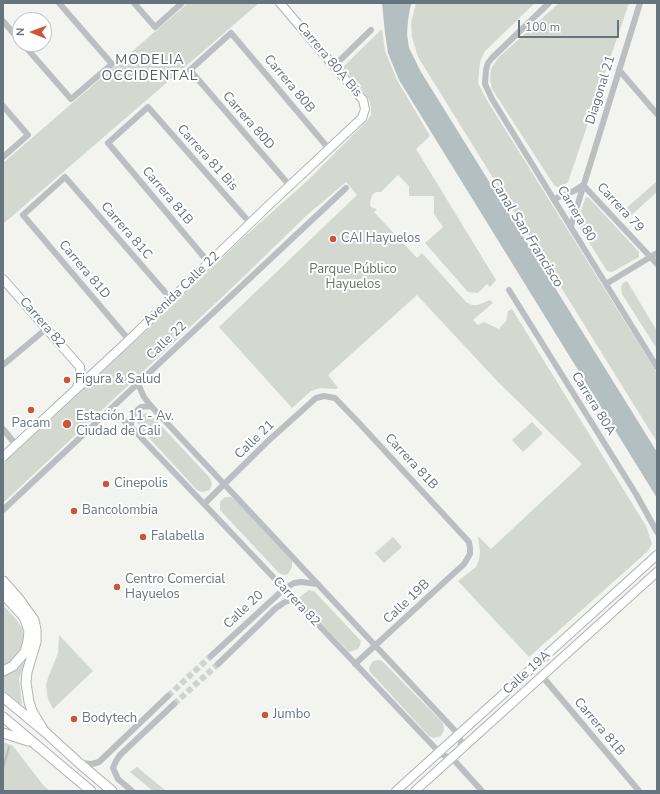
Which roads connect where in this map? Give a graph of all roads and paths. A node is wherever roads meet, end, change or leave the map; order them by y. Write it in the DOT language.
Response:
graph roads {
  1 [pos="58,3"];
  2 [pos="134,3"];
  3 [pos="182,3"];
  4 [pos="280,3"];
  5 [pos="549,3"];
  6 [pos="640,3"];
  7 [pos="3,21"];
  8 [pos="371,30"];
  9 [pos="12,31"];
  10 [pos="30,52"];
  11 [pos="334,66"];
  12 [pos="190,70"];
  13 [pos="619,70"];
  14 [pos="3,106"];
  15 [pos="148,107"];
  16 [pos="657,114"];
  17 [pos="361,120"];
  18 [pos="329,149"];
  19 [pos="3,157"];
  20 [pos="65,177"];
  21 [pos="583,185"];
  22 [pos="290,186"];
  23 [pos="346,188"];
  24 [pos="554,199"];
  25 [pos="250,223"];
  26 [pos="571,226"];
  27 [pos="657,253"];
  28 [pos="650,257"];
  29 [pos="209,263"];
  30 [pos="657,264"];
  31 [pos="4,283"];
  32 [pos="606,284"];
  33 [pos="509,290"];
  34 [pos="170,299"];
  35 [pos="46,329"];
  36 [pos="128,340"];
  37 [pos="103,363"];
  38 [pos="3,365"];
  39 [pos="80,367"];
  40 [pos="657,367"];
  41 [pos="138,384"];
  42 [pos="74,391"];
  43 [pos="324,396"];
  44 [pos="150,406"];
  45 [pos="112,409"];
  46 [pos="131,427"];
  47 [pos="3,429"];
  48 [pos="16,445"];
  49 [pos="3,457"];
  50 [pos="224,484"];
  51 [pos="204,504"];
  52 [pos="3,510"];
  53 [pos="657,532"];
  54 [pos="470,554"];
  55 [pos="657,555"];
  56 [pos="657,572"];
  57 [pos="3,581"];
  58 [pos="318,584"];
  59 [pos="284,589"];
  60 [pos="3,594"];
  61 [pos="294,599"];
  62 [pos="375,646"];
  63 [pos="211,656"];
  64 [pos="218,664"];
  65 [pos="355,664"];
  66 [pos="3,671"];
  67 [pos="542,676"];
  68 [pos="168,696"];
  69 [pos="3,698"];
  70 [pos="174,704"];
  71 [pos="3,717"];
  72 [pos="44,731"];
  73 [pos="3,733"];
  74 [pos="459,734"];
  75 [pos="35,743"];
  76 [pos="460,751"];
  77 [pos="439,752"];
  78 [pos="452,758"];
  79 [pos="79,763"];
  80 [pos="91,791"];
  81 [pos="112,791"];
  82 [pos="132,791"];
  83 [pos="396,791"];
  84 [pos="415,791"];
  85 [pos="482,791"];
  86 [pos="640,791"];
  1 -- 10 [label="street"];
  2 -- 3 [label="street"];
  4 -- 11 [label="street, Carrera 80A Bis"];
  5 -- 24 [label="street, Carrera 80"];
  6 -- 13 [label="street, Diagonal 21"];
  7 -- 9 [label="street"];
  8 -- 11 [label="street"];
  11 -- 17 [label="street, Carrera 80A Bis"];
  12 -- 18 [label="street, Carrera 80B"];
  12 -- 22 [label="street, Carrera 80D"];
  13 -- 16 [label="street"];
  13 -- 21 [label="street, Diagonal 21"];
  14 -- 19 [label="street"];
  15 -- 25 [label="street, Carrera 81 Bis"];
  15 -- 29 [label="street, Carrera 81B"];
  17 -- 18 [label="street, Avenida Calle 22"];
  18 -- 22 [label="street, Avenida Calle 22"];
  20 -- 34 [label="street, Carrera 81C"];
  20 -- 36 [label="street, Carrera 81D"];
  21 -- 24 [label="street"];
  21 -- 26 [label="street"];
  21 -- 28 [label="street, Carrera 79"];
  22 -- 25 [label="street, Avenida Calle 22"];
  23 -- 41 [label="street, Calle 22"];
  24 -- 26 [label="street, Carrera 80"];
  25 -- 29 [label="street, Avenida Calle 22"];
  26 -- 32 [label="street, Carrera 80"];
  27 -- 28 [label="street"];
  28 -- 30 [label="street, Carrera 79"];
  28 -- 32 [label="street"];
  29 -- 34 [label="street, Avenida Calle 22"];
  31 -- 35 [label="street, Carrera 82"];
  32 -- 40 [label="street, Carrera 80"];
  33 -- 53 [label="street, Carrera 80A"];
  34 -- 36 [label="street, Avenida Calle 22"];
  35 -- 38 [label="street"];
  35 -- 39 [label="street, Carrera 82"];
  36 -- 37 [label="street, Avenida Calle 22"];
  37 -- 39 [label="street"];
  37 -- 42 [label="street, Avenida Calle 22"];
  39 -- 42 [label="street"];
  41 -- 44 [label="street"];
  41 -- 45 [label="street, Calle 22"];
  42 -- 48 [label="street, Avenida Calle 22"];
  43 -- 50 [label="street, Calle 21"];
  43 -- 54 [label="street, Carrera 81B"];
  44 -- 46 [label="street"];
  44 -- 50 [label="street"];
  45 -- 46 [label="street, Carrera 82"];
  45 -- 52 [label="street, Calle 22"];
  46 -- 51 [label="street, Carrera 82"];
  47 -- 48 [label="street"];
  48 -- 49 [label="street, Avenida Calle 22"];
  50 -- 51 [label="street, Calle 21"];
  50 -- 58 [label="street"];
  51 -- 59 [label="street, Carrera 82"];
  54 -- 62 [label="street, Calle 19B"];
  55 -- 74 [label="street, Calle 19A"];
  56 -- 67 [label="street, Calle 19A"];
  57 -- 72 [label="main road"];
  58 -- 59 [label="street, Calle 20"];
  58 -- 62 [label="street"];
  59 -- 61 [label="street, Carrera 82"];
  59 -- 63 [label="street, Calle 20"];
  60 -- 66 [label="main road"];
  61 -- 64 [label="street, Calle 20"];
  61 -- 65 [label="street, Carrera 82"];
  62 -- 65 [label="street, Calle 19B"];
  62 -- 74 [label="street"];
  65 -- 77 [label="street, Carrera 82"];
  67 -- 76 [label="street, Calle 19A"];
  67 -- 86 [label="street, Carrera 81B"];
  68 -- 79 [label="street"];
  69 -- 72 [label="main road"];
  70 -- 82 [label="street"];
  71 -- 75 [label="main road"];
  72 -- 79 [label="main road"];
  73 -- 75 [label="main road"];
  74 -- 76 [label="street"];
  74 -- 77 [label="street, Calle 19A"];
  75 -- 80 [label="main road"];
  76 -- 78 [label="street, Calle 19A"];
  77 -- 78 [label="street, Carrera 82"];
  77 -- 83 [label="street, Calle 19A"];
  78 -- 84 [label="street, Calle 19A"];
  78 -- 85 [label="street, Carrera 82"];
  79 -- 81 [label="main road"];
}
